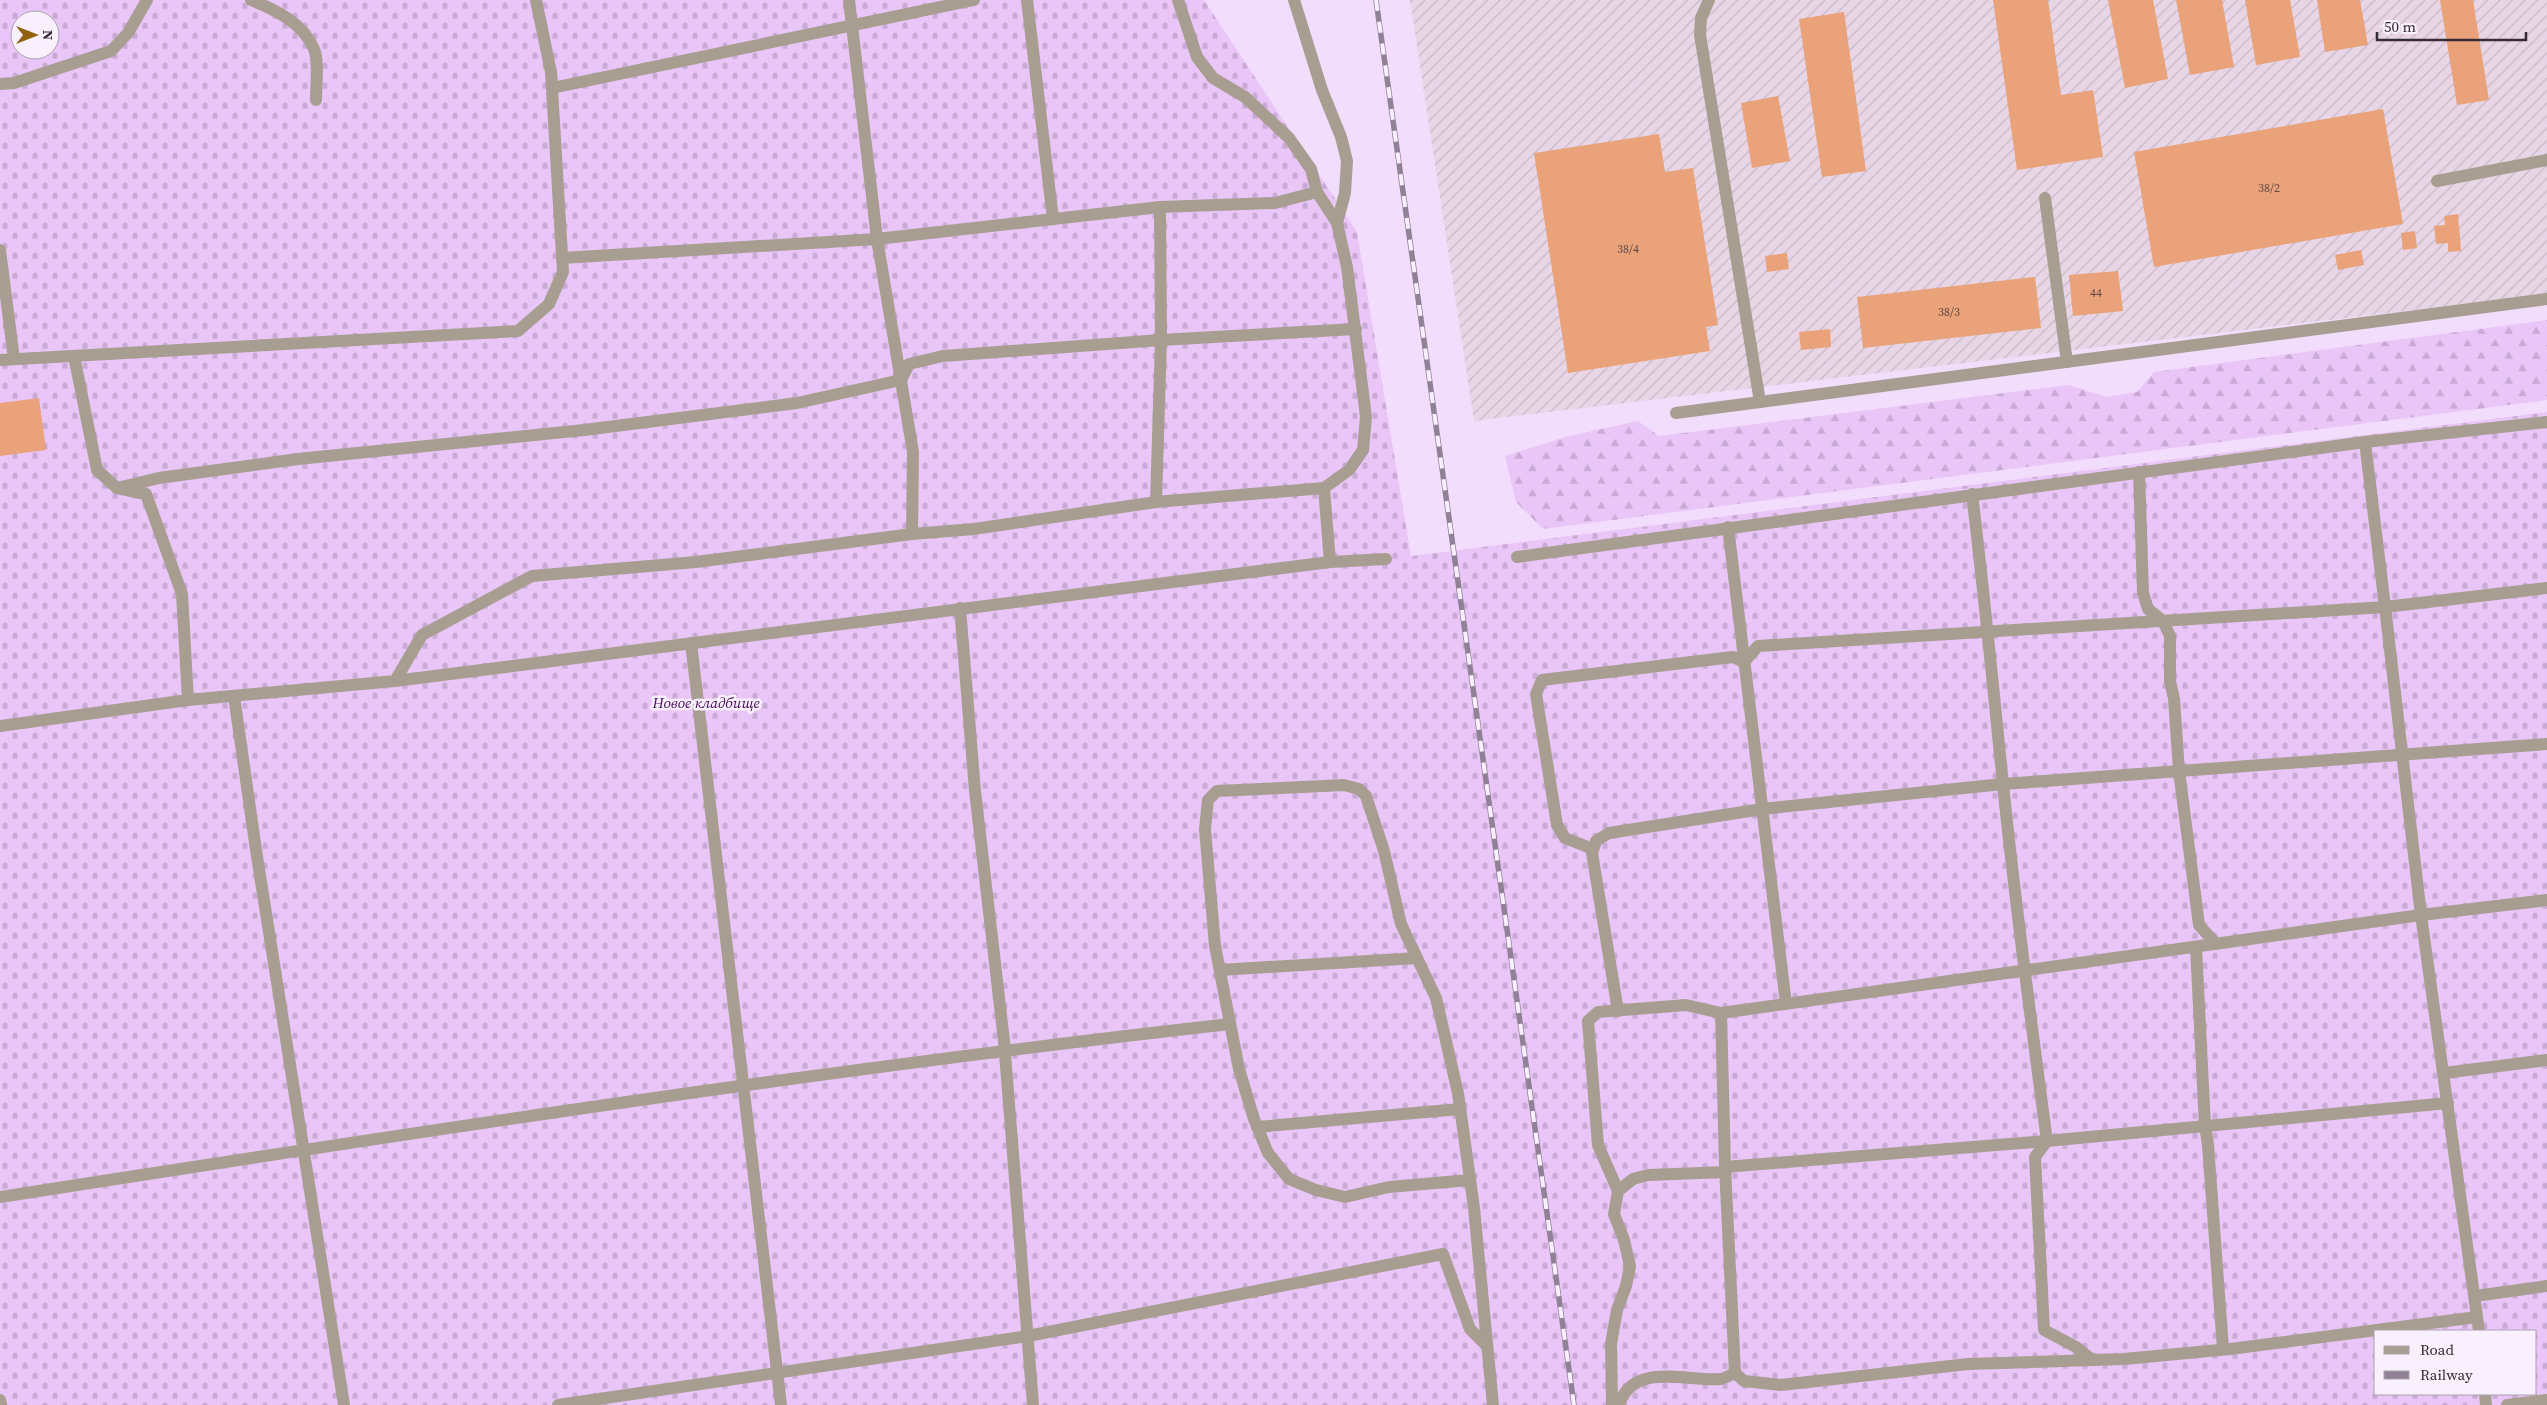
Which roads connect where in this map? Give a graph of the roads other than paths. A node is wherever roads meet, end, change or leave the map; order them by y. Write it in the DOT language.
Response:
graph roads {
  1 [pos="147,0"];
  2 [pos="157,0"];
  3 [pos="251,0"];
  4 [pos="536,0"];
  5 [pos="849,0"];
  6 [pos="974,0"];
  7 [pos="1027,0"];
  8 [pos="1294,0"];
  9 [pos="1709,0"];
  10 [pos="1179,1"];
  11 [pos="139,11"];
  12 [pos="852,27"];
  13 [pos="0,84"];
  14 [pos="552,88"];
  15 [pos="316,100"];
  16 [pos="2547,160"];
  17 [pos="2438,181"];
  18 [pos="1317,192"];
  19 [pos="2045,198"];
  20 [pos="1160,207"];
  21 [pos="1053,219"];
  22 [pos="1337,223"];
  23 [pos="877,239"];
  24 [pos="0,250"];
  25 [pos="562,258"];
  26 [pos="2547,299"];
  27 [pos="1356,329"];
  28 [pos="1160,340"];
  29 [pos="74,356"];
  30 [pos="14,359"];
  31 [pos="0,360"];
  32 [pos="2067,362"];
  33 [pos="901,380"];
  34 [pos="1760,402"];
  35 [pos="1676,413"];
  36 [pos="2547,422"];
  37 [pos="2365,442"];
  38 [pos="2139,472"];
  39 [pos="117,488"];
  40 [pos="1324,488"];
  41 [pos="1972,494"];
  42 [pos="1156,502"];
  43 [pos="1728,527"];
  44 [pos="912,534"];
  45 [pos="1517,557"];
  46 [pos="1386,559"];
  47 [pos="1330,562"];
  48 [pos="2547,588"];
  49 [pos="2385,607"];
  50 [pos="960,608"];
  51 [pos="2163,621"];
  52 [pos="1989,632"];
  53 [pos="691,643"];
  54 [pos="1744,662"];
  55 [pos="395,681"];
  56 [pos="234,696"];
  57 [pos="188,700"];
  58 [pos="0,726"];
  59 [pos="2547,744"];
  60 [pos="2404,754"];
  61 [pos="2179,771"];
  62 [pos="2003,784"];
  63 [pos="1762,809"];
  64 [pos="1593,849"];
  65 [pos="2547,900"];
  66 [pos="2421,915"];
  67 [pos="2216,944"];
  68 [pos="2196,947"];
  69 [pos="1417,958"];
  70 [pos="1220,970"];
  71 [pos="2024,971"];
  72 [pos="1786,1004"];
  73 [pos="1618,1011"];
  74 [pos="1721,1013"];
  75 [pos="1230,1024"];
  76 [pos="1004,1049"];
  77 [pos="2547,1060"];
  78 [pos="2444,1073"];
  79 [pos="744,1086"];
  80 [pos="2448,1103"];
  81 [pos="1460,1109"];
  82 [pos="2205,1126"];
  83 [pos="1257,1127"];
  84 [pos="2046,1141"];
  85 [pos="304,1150"];
  86 [pos="1725,1169"];
  87 [pos="1470,1180"];
  88 [pos="1618,1191"];
  89 [pos="0,1197"];
  90 [pos="2547,1286"];
  91 [pos="2475,1296"];
  92 [pos="2477,1317"];
  93 [pos="2479,1330"];
  94 [pos="1028,1336"];
  95 [pos="1487,1346"];
  96 [pos="2223,1349"];
  97 [pos="2092,1360"];
  98 [pos="778,1373"];
  99 [pos="1735,1373"];
  100 [pos="0,1400"];
  101 [pos="2547,1400"];
  102 [pos="1,1405"];
  103 [pos="344,1405"];
  104 [pos="558,1405"];
  105 [pos="781,1405"];
  106 [pos="1033,1405"];
  107 [pos="1493,1405"];
  108 [pos="1612,1405"];
  109 [pos="1619,1405"];
  110 [pos="2507,1405"];
  1 -- 11 [label="lane"];
  2 -- 11 [label="lane"];
  3 -- 15 [label="lane"];
  4 -- 14 [label="lane"];
  5 -- 12 [label="lane"];
  6 -- 12 [label="lane"];
  7 -- 21 [label="lane"];
  8 -- 22 [label="lane"];
  9 -- 34 [label="lane"];
  10 -- 18 [label="lane"];
  11 -- 13 [label="lane"];
  12 -- 14 [label="lane"];
  12 -- 23 [label="lane"];
  14 -- 25 [label="lane"];
  16 -- 17 [label="lane"];
  18 -- 20 [label="lane"];
  18 -- 22 [label="lane"];
  19 -- 32 [label="lane"];
  20 -- 21 [label="lane"];
  20 -- 28 [label="lane"];
  21 -- 23 [label="lane"];
  22 -- 27 [label="lane"];
  23 -- 25 [label="lane"];
  23 -- 33 [label="lane"];
  24 -- 30 [label="lane"];
  25 -- 29 [label="lane"];
  26 -- 32 [label="lane"];
  27 -- 28 [label="lane"];
  27 -- 40 [label="lane"];
  28 -- 33 [label="lane"];
  28 -- 42 [label="lane"];
  29 -- 30 [label="lane"];
  29 -- 39 [label="lane"];
  30 -- 31 [label="lane"];
  32 -- 34 [label="lane"];
  33 -- 39 [label="lane"];
  33 -- 44 [label="lane"];
  34 -- 35 [label="lane"];
  36 -- 37 [label="lane"];
  37 -- 38 [label="lane"];
  37 -- 49 [label="lane"];
  38 -- 41 [label="lane"];
  38 -- 51 [label="lane"];
  39 -- 57 [label="lane"];
  40 -- 42 [label="lane"];
  40 -- 47 [label="lane"];
  41 -- 43 [label="lane"];
  41 -- 52 [label="lane"];
  42 -- 44 [label="lane"];
  43 -- 45 [label="lane"];
  43 -- 54 [label="lane"];
  44 -- 55 [label="lane"];
  46 -- 47 [label="lane"];
  47 -- 50 [label="lane"];
  48 -- 49 [label="lane"];
  49 -- 51 [label="lane"];
  49 -- 60 [label="lane"];
  50 -- 53 [label="lane"];
  50 -- 76 [label="lane"];
  51 -- 52 [label="lane"];
  51 -- 61 [label="lane"];
  52 -- 54 [label="lane"];
  52 -- 62 [label="lane"];
  53 -- 55 [label="lane"];
  53 -- 79 [label="lane"];
  54 -- 63 [label="lane"];
  54 -- 64 [label="lane"];
  55 -- 56 [label="lane"];
  56 -- 57 [label="lane"];
  56 -- 85 [label="lane"];
  57 -- 58 [label="lane"];
  59 -- 60 [label="lane"];
  60 -- 61 [label="lane"];
  60 -- 66 [label="lane"];
  61 -- 62 [label="lane"];
  61 -- 67 [label="lane"];
  62 -- 63 [label="lane"];
  62 -- 71 [label="lane"];
  63 -- 64 [label="lane"];
  63 -- 72 [label="lane"];
  64 -- 73 [label="lane"];
  65 -- 66 [label="lane"];
  66 -- 67 [label="lane"];
  66 -- 78 [label="lane"];
  67 -- 68 [label="lane"];
  68 -- 71 [label="lane"];
  68 -- 82 [label="lane"];
  69 -- 70 [label="lane"];
  69 -- 70 [label="lane"];
  69 -- 81 [label="lane"];
  70 -- 75 [label="lane"];
  71 -- 72 [label="lane"];
  71 -- 84 [label="lane"];
  72 -- 74 [label="lane"];
  73 -- 74 [label="lane"];
  73 -- 88 [label="lane"];
  74 -- 86 [label="lane"];
  75 -- 76 [label="lane"];
  75 -- 83 [label="lane"];
  76 -- 79 [label="lane"];
  76 -- 94 [label="lane"];
  77 -- 78 [label="lane"];
  78 -- 80 [label="lane"];
  79 -- 85 [label="lane"];
  79 -- 98 [label="lane"];
  80 -- 82 [label="lane"];
  80 -- 91 [label="lane"];
  81 -- 83 [label="lane"];
  81 -- 87 [label="lane"];
  82 -- 84 [label="lane"];
  82 -- 96 [label="lane"];
  83 -- 87 [label="lane"];
  84 -- 86 [label="lane"];
  84 -- 97 [label="lane"];
  85 -- 89 [label="lane"];
  85 -- 103 [label="lane"];
  86 -- 88 [label="lane"];
  86 -- 99 [label="lane"];
  87 -- 95 [label="lane"];
  88 -- 108 [label="lane"];
  90 -- 91 [label="lane"];
  91 -- 92 [label="lane"];
  92 -- 93 [label="lane"];
  92 -- 96 [label="lane"];
  94 -- 95 [label="lane"];
  94 -- 98 [label="lane"];
  94 -- 106 [label="lane"];
  95 -- 107 [label="lane"];
  96 -- 97 [label="lane"];
  97 -- 99 [label="lane"];
  98 -- 104 [label="lane"];
  98 -- 105 [label="lane"];
  99 -- 109 [label="lane"];
  100 -- 102 [label="lane"];
  101 -- 110 [label="lane"];
}
